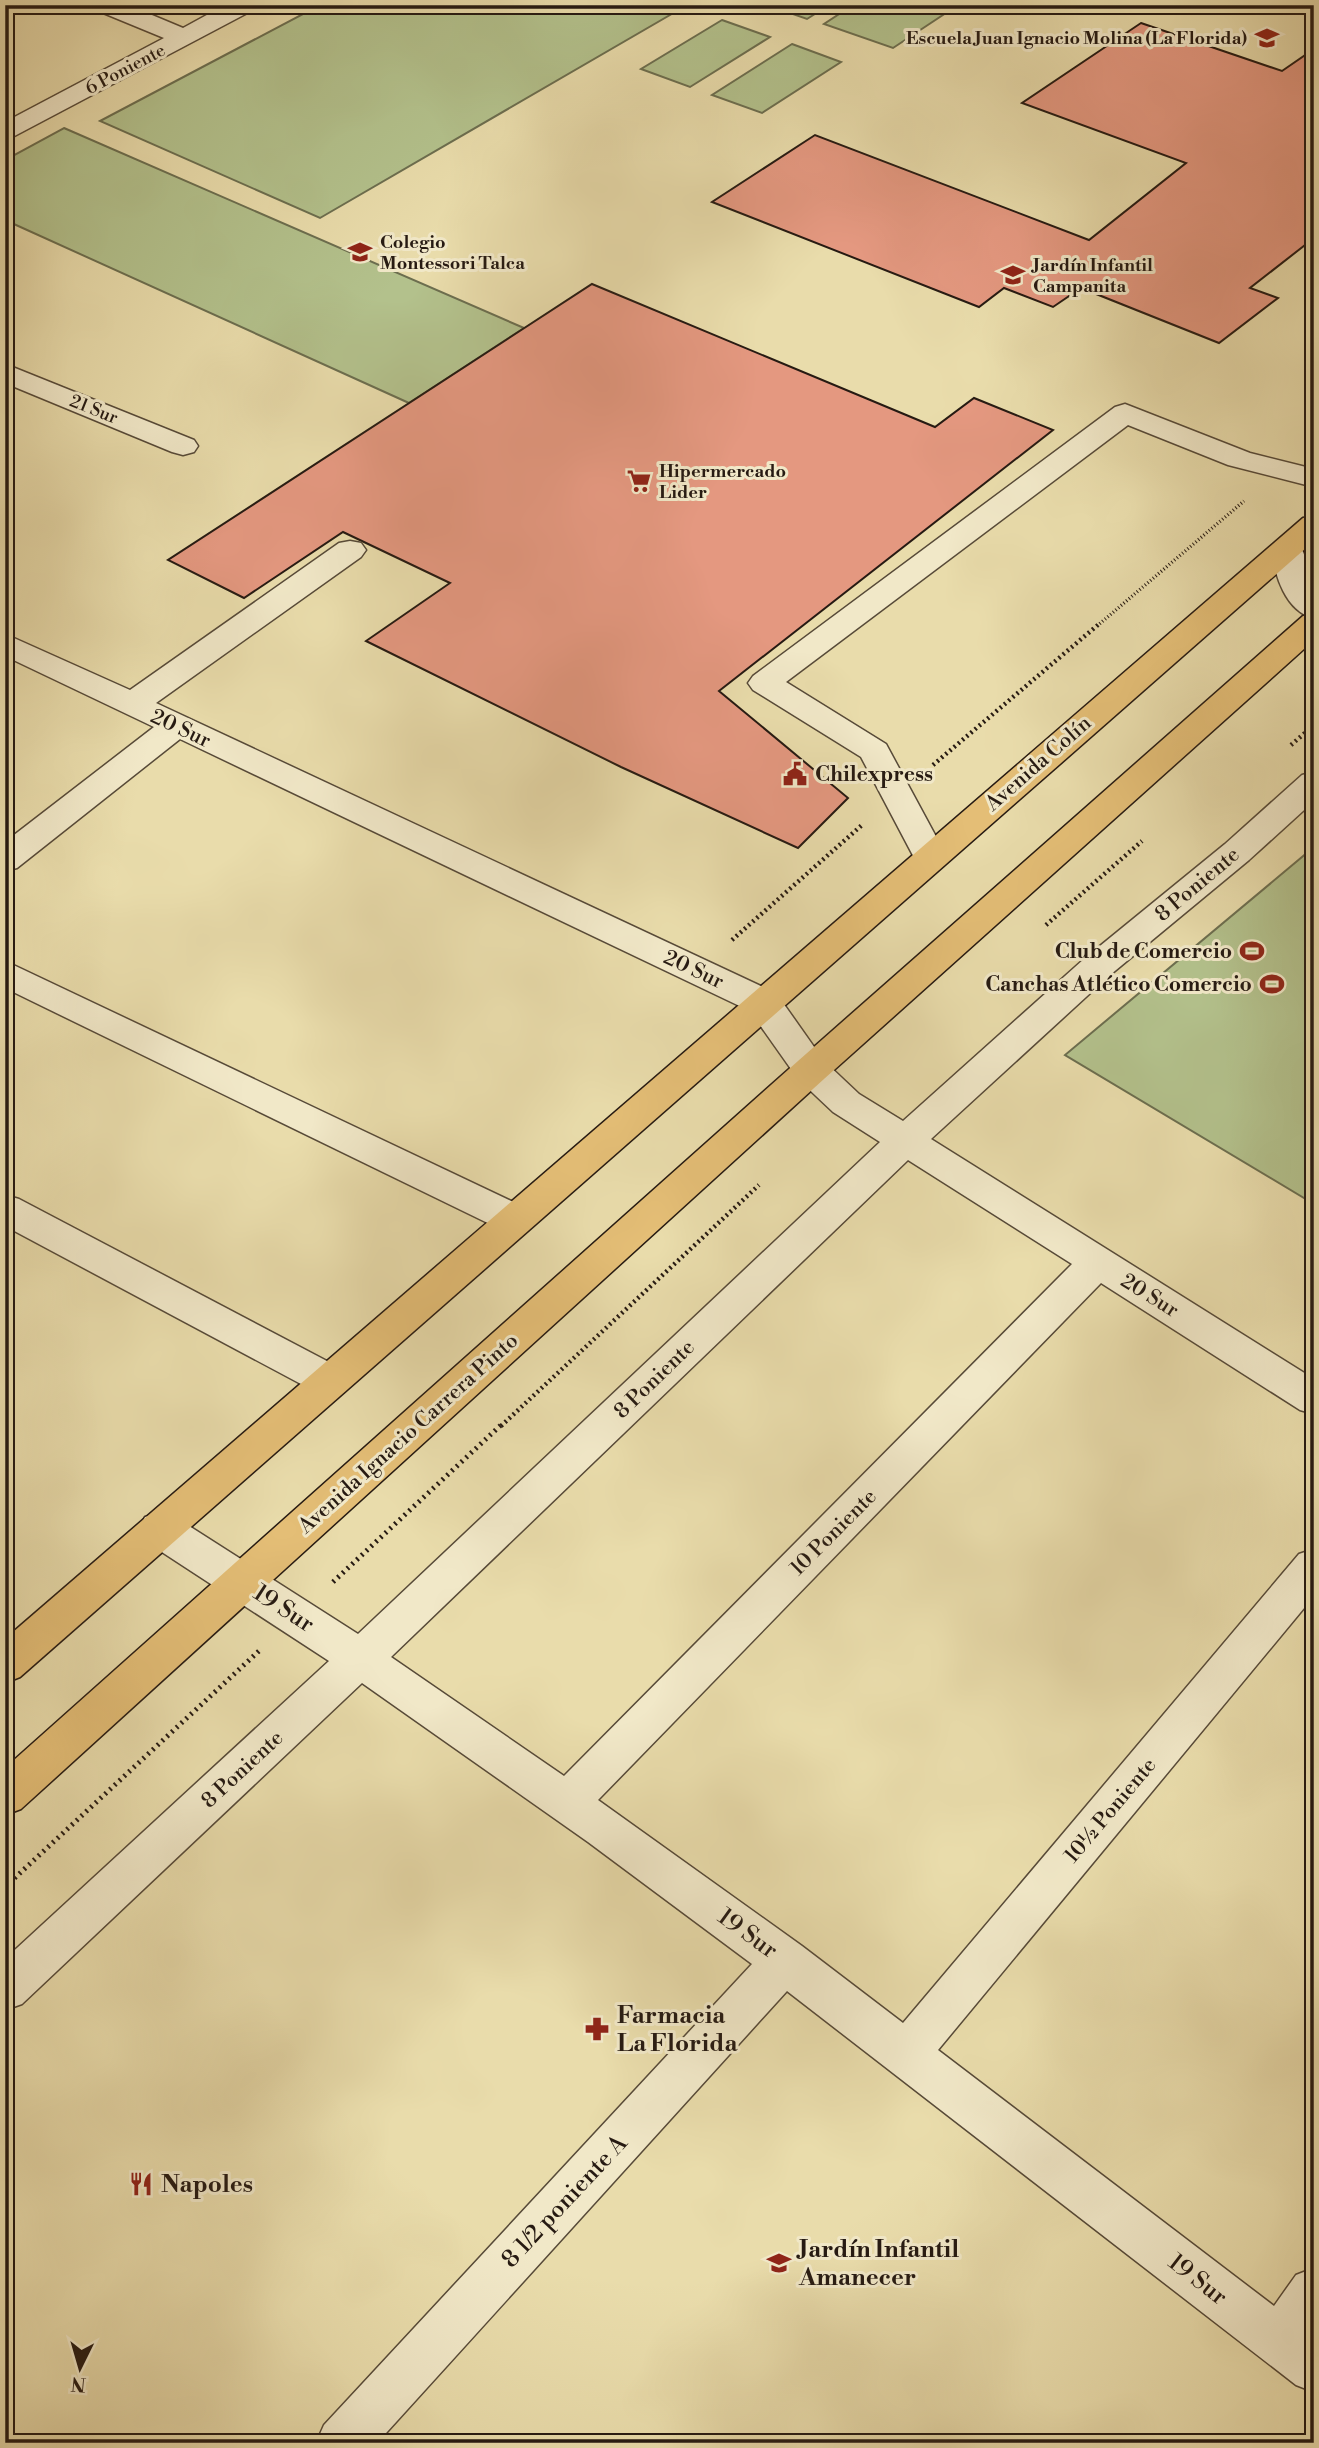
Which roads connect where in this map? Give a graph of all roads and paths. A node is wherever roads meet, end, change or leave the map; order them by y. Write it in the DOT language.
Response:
graph roads {
  1 [pos="105,5"];
  2 [pos="244,5"];
  3 [pos="184,37"];
  4 [pos="5,133"];
  5 [pos="5,373"];
  6 [pos="183,446"];
  7 [pos="1280,471"];
  8 [pos="1314,478"];
  9 [pos="1314,525"];
  10 [pos="1287,549"];
  11 [pos="350,550"];
  12 [pos="1314,609"];
  13 [pos="1314,623"];
  14 [pos="5,644"];
  15 [pos="132,705"];
  16 [pos="176,726"];
  17 [pos="1314,782"];
  18 [pos="897,794"];
  19 [pos="1143,840"];
  20 [pos="930,858"];
  21 [pos="5,860"];
  22 [pos="1034,933"];
  23 [pos="697,970"];
  24 [pos="5,973"];
  25 [pos="763,1002"];
  26 [pos="811,1070"];
  27 [pos="906,1140"];
  28 [pos="769,1175"];
  29 [pos="5,1209"];
  30 [pos="514,1219"];
  31 [pos="1098,1262"];
  32 [pos="330,1381"];
  33 [pos="1314,1399"];
  34 [pos="160,1529"];
  35 [pos="1314,1566"];
  36 [pos="244,1581"];
  37 [pos="296,1616"];
  38 [pos="362,1657"];
  39 [pos="5,1665"];
  40 [pos="5,1796"];
  41 [pos="567,1802"];
  42 [pos="5,1887"];
  43 [pos="785,1960"];
  44 [pos="5,1989"];
  45 [pos="906,2054"];
  46 [pos="1314,2292"];
  47 [pos="1297,2355"];
  48 [pos="342,2443"];
  1 -- 3 [label="street"];
  2 -- 3 [label="street, 6 Poniente"];
  3 -- 4 [label="street, 6 Poniente"];
  5 -- 6 [label="street, 21 Sur"];
  7 -- 8 [label="street"];
  7 -- 18 [label="path"];
  7 -- 18 [label="street"];
  9 -- 10 [label="main road, Avenida Colín"];
  10 -- 12 [label="street"];
  10 -- 20 [label="main road, Avenida Colín"];
  11 -- 15 [label="street"];
  13 -- 26 [label="main road"];
  14 -- 15 [label="street, 20 Sur"];
  15 -- 16 [label="street, 20 Sur"];
  16 -- 21 [label="street"];
  16 -- 23 [label="street, 20 Sur"];
  17 -- 27 [label="street, 8 Poniente"];
  18 -- 20 [label="street"];
  18 -- 23 [label="path"];
  19 -- 22 [label="path"];
  20 -- 25 [label="main road, Avenida Colín"];
  23 -- 25 [label="street, 20 Sur"];
  24 -- 30 [label="street"];
  25 -- 26 [label="street, 20 Sur"];
  25 -- 30 [label="main road"];
  26 -- 27 [label="street, 20 Sur"];
  26 -- 36 [label="main road, Avenida Ignacio Carrera Pinto"];
  27 -- 31 [label="street, 20 Sur"];
  27 -- 38 [label="street, 8 Poniente"];
  28 -- 37 [label="path"];
  29 -- 32 [label="street"];
  30 -- 32 [label="main road"];
  31 -- 33 [label="street, 20 Sur"];
  31 -- 41 [label="street, 10 Poniente"];
  32 -- 34 [label="main road"];
  34 -- 36 [label="street, 19 Sur"];
  34 -- 39 [label="main road"];
  35 -- 45 [label="street, 10½ Poniente"];
  36 -- 37 [label="street, 19 Sur"];
  36 -- 40 [label="main road, Avenida Ignacio Carrera Pinto"];
  37 -- 38 [label="street, 19 Sur"];
  37 -- 42 [label="path"];
  38 -- 41 [label="street, 19 Sur"];
  38 -- 44 [label="street, 8 Poniente"];
  41 -- 43 [label="street, 19 Sur"];
  43 -- 45 [label="street, 19 Sur"];
  43 -- 48 [label="street, 8 1/2 poniente A"];
  45 -- 47 [label="street, 19 Sur"];
  46 -- 47 [label="street"];
}
